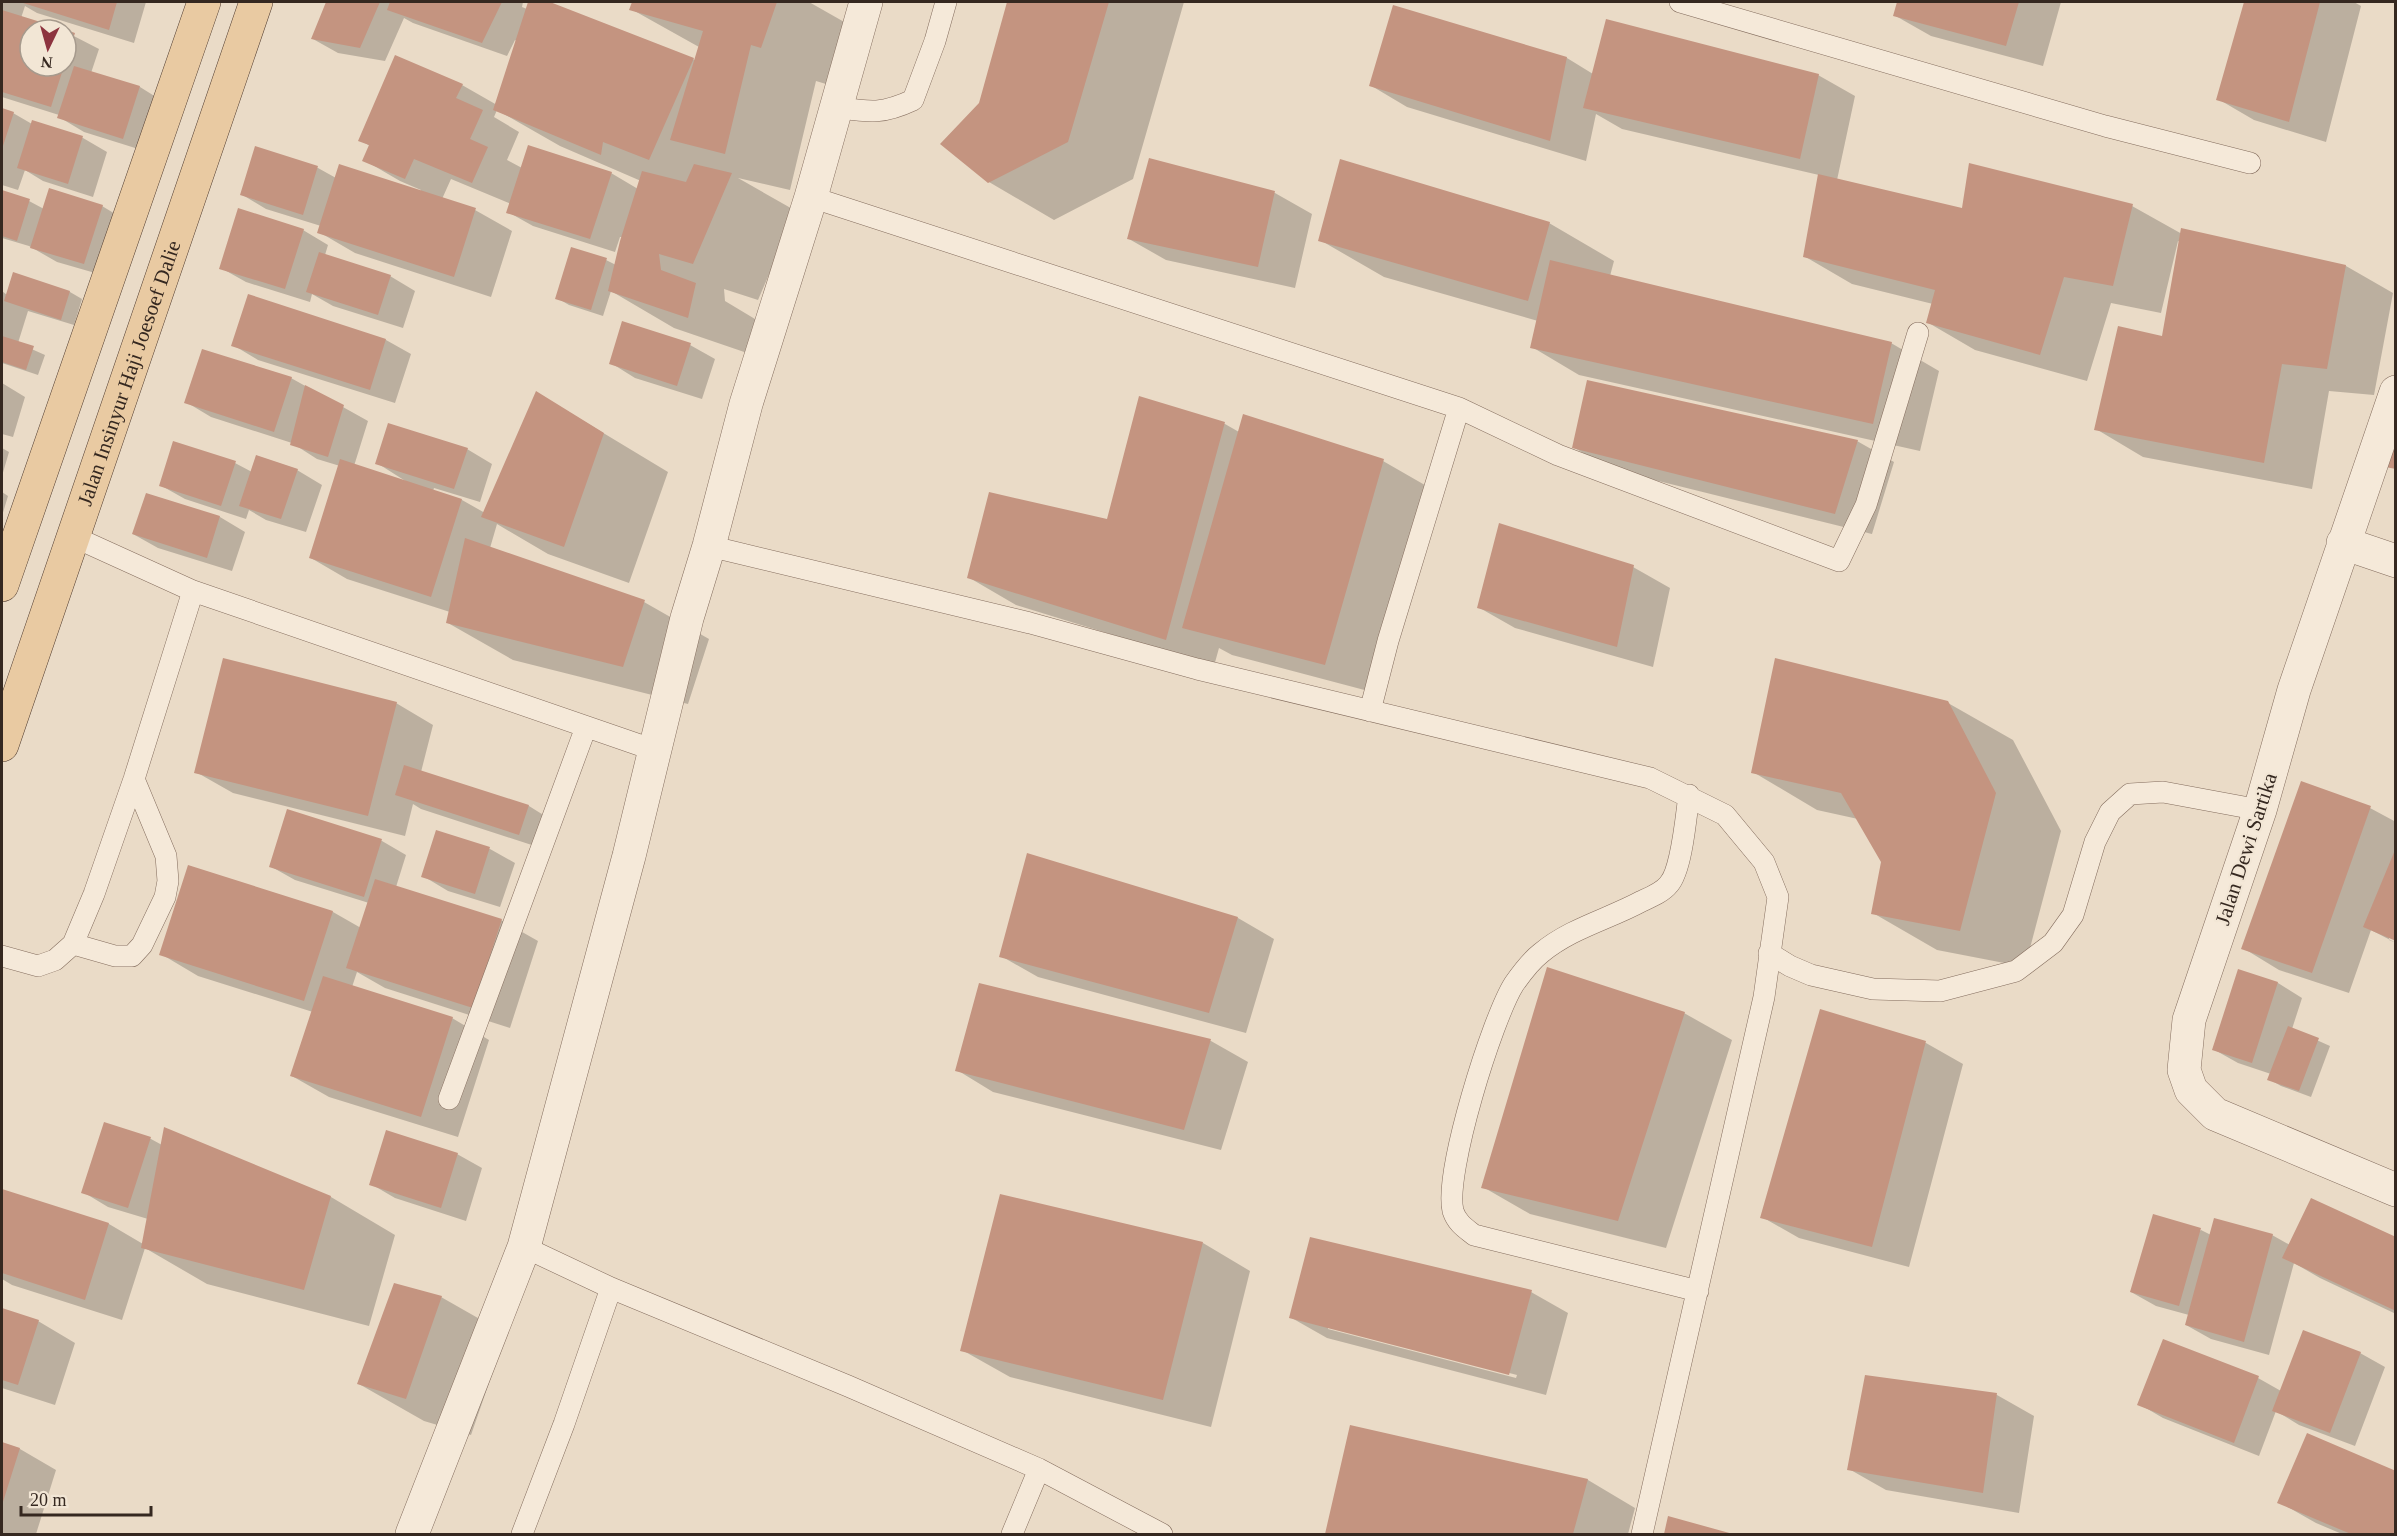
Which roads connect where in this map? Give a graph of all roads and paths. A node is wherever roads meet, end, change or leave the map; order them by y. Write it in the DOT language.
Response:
graph roads {
  1 [pos="204,2"];
  2 [pos="256,2"];
  3 [pos="866,2"];
  4 [pos="946,2"];
  5 [pos="1680,2"];
  6 [pos="835,107"];
  7 [pos="2250,163"];
  8 [pos="811,197"];
  9 [pos="1918,333"];
  10 [pos="2396,392"];
  11 [pos="1459,408"];
  12 [pos="72,536"];
  13 [pos="2343,543"];
  14 [pos="709,546"];
  15 [pos="2396,561"];
  16 [pos="2,585"];
  17 [pos="193,591"];
  18 [pos="1370,711"];
  19 [pos="586,727"];
  20 [pos="2,745"];
  21 [pos="654,750"];
  22 [pos="134,779"];
  23 [pos="1689,795"];
  24 [pos="2260,810"];
  25 [pos="73,944"];
  26 [pos="1769,954"];
  27 [pos="2,956"];
  28 [pos="449,1099"];
  29 [pos="2396,1190"];
  30 [pos="524,1247"];
  31 [pos="611,1288"];
  32 [pos="1698,1291"];
  33 [pos="1039,1468"];
  34 [pos="412,1534"];
  35 [pos="522,1534"];
  36 [pos="1012,1534"];
  37 [pos="1162,1534"];
  38 [pos="1642,1534"];
  1 -- 16 [label="main road"];
  2 -- 12 [label="main road, Jalan Insinyur Haji Joesoef Dalie"];
  3 -- 6 [label="street"];
  4 -- 6 [label="lane"];
  5 -- 7 [label="lane"];
  6 -- 8 [label="street"];
  8 -- 11 [label="lane"];
  8 -- 14 [label="street"];
  9 -- 11 [label="lane"];
  10 -- 13 [label="street, Jalan Dewi Sartika"];
  11 -- 18 [label="lane"];
  12 -- 17 [label="lane"];
  12 -- 20 [label="main road, Jalan Insinyur Haji Joesoef Dalie"];
  13 -- 15 [label="street"];
  13 -- 24 [label="street, Jalan Dewi Sartika"];
  14 -- 18 [label="lane"];
  14 -- 21 [label="street"];
  17 -- 19 [label="lane"];
  17 -- 22 [label="lane"];
  18 -- 23 [label="lane"];
  19 -- 21 [label="lane"];
  19 -- 28 [label="lane"];
  21 -- 30 [label="street"];
  22 -- 25 [label="lane"];
  22 -- 25 [label="lane"];
  23 -- 26 [label="lane"];
  23 -- 32 [label="lane"];
  24 -- 26 [label="lane"];
  24 -- 29 [label="street, Jalan Dewi Sartika"];
  25 -- 27 [label="lane"];
  26 -- 32 [label="lane"];
  30 -- 31 [label="lane"];
  30 -- 34 [label="street"];
  31 -- 33 [label="lane"];
  31 -- 35 [label="lane"];
  32 -- 38 [label="lane"];
  33 -- 36 [label="lane"];
  33 -- 37 [label="lane"];
}
